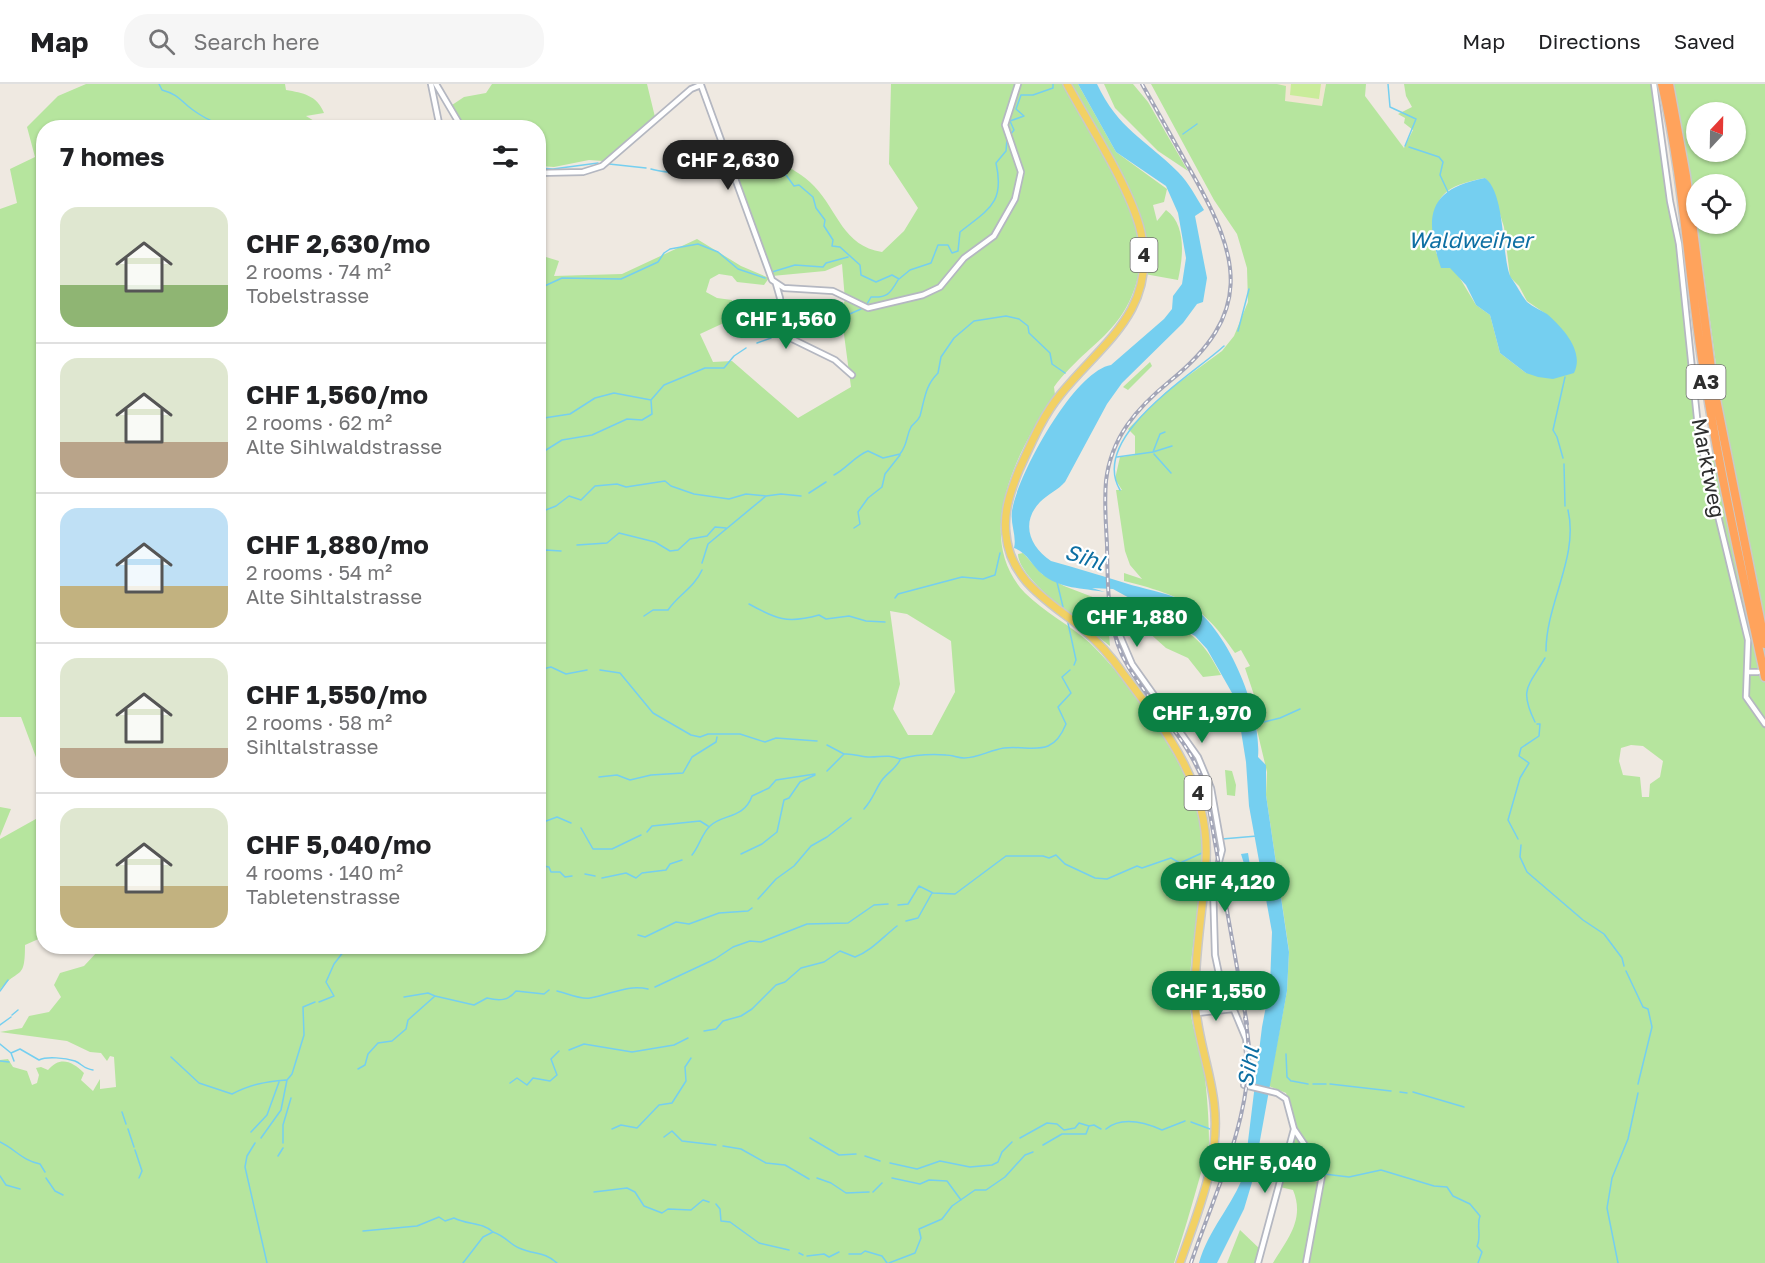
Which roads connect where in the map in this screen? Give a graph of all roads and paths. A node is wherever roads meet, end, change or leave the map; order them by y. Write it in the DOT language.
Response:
graph roads {
  1 [pos="431,84"];
  2 [pos="436,84"];
  3 [pos="701,84"];
  4 [pos="1018,84"];
  5 [pos="1067,84"];
  6 [pos="1654,84"];
  7 [pos="1662,84"];
  8 [pos="1669,84"];
  9 [pos="438,120"];
  10 [pos="457,120"];
  11 [pos="546,173"];
  12 [pos="776,284"];
  13 [pos="790,289"];
  14 [pos="780,298"];
  15 [pos="852,375"];
  16 [pos="1126,620"];
  17 [pos="1765,644"];
  18 [pos="1749,672"];
  19 [pos="1762,675"];
  20 [pos="1765,724"];
  21 [pos="1233,1009"];
  22 [pos="1197,1013"];
  23 [pos="1294,1129"];
  24 [pos="1180,1263"];
  25 [pos="1258,1263"];
  26 [pos="1306,1263"];
  1 -- 9 [label="street"];
  2 -- 10 [label="street"];
  3 -- 11 [label="street"];
  3 -- 12 [label="street"];
  4 -- 13 [label="street"];
  5 -- 22 [label="main road, 4"];
  6 -- 18 [label="street, Marktweg"];
  7 -- 19 [label="highway, A3"];
  8 -- 17 [label="highway, A3"];
  12 -- 13 [label="street"];
  12 -- 14 [label="street"];
  13 -- 14 [label="street"];
  14 -- 15 [label="street"];
  16 -- 21 [label="street"];
  18 -- 19 [label="street"];
  18 -- 20 [label="street, Marktweg"];
  21 -- 22 [label="street"];
  21 -- 23 [label="street"];
  22 -- 24 [label="main road, 4"];
  23 -- 25 [label="street"];
  23 -- 26 [label="street"];
}
